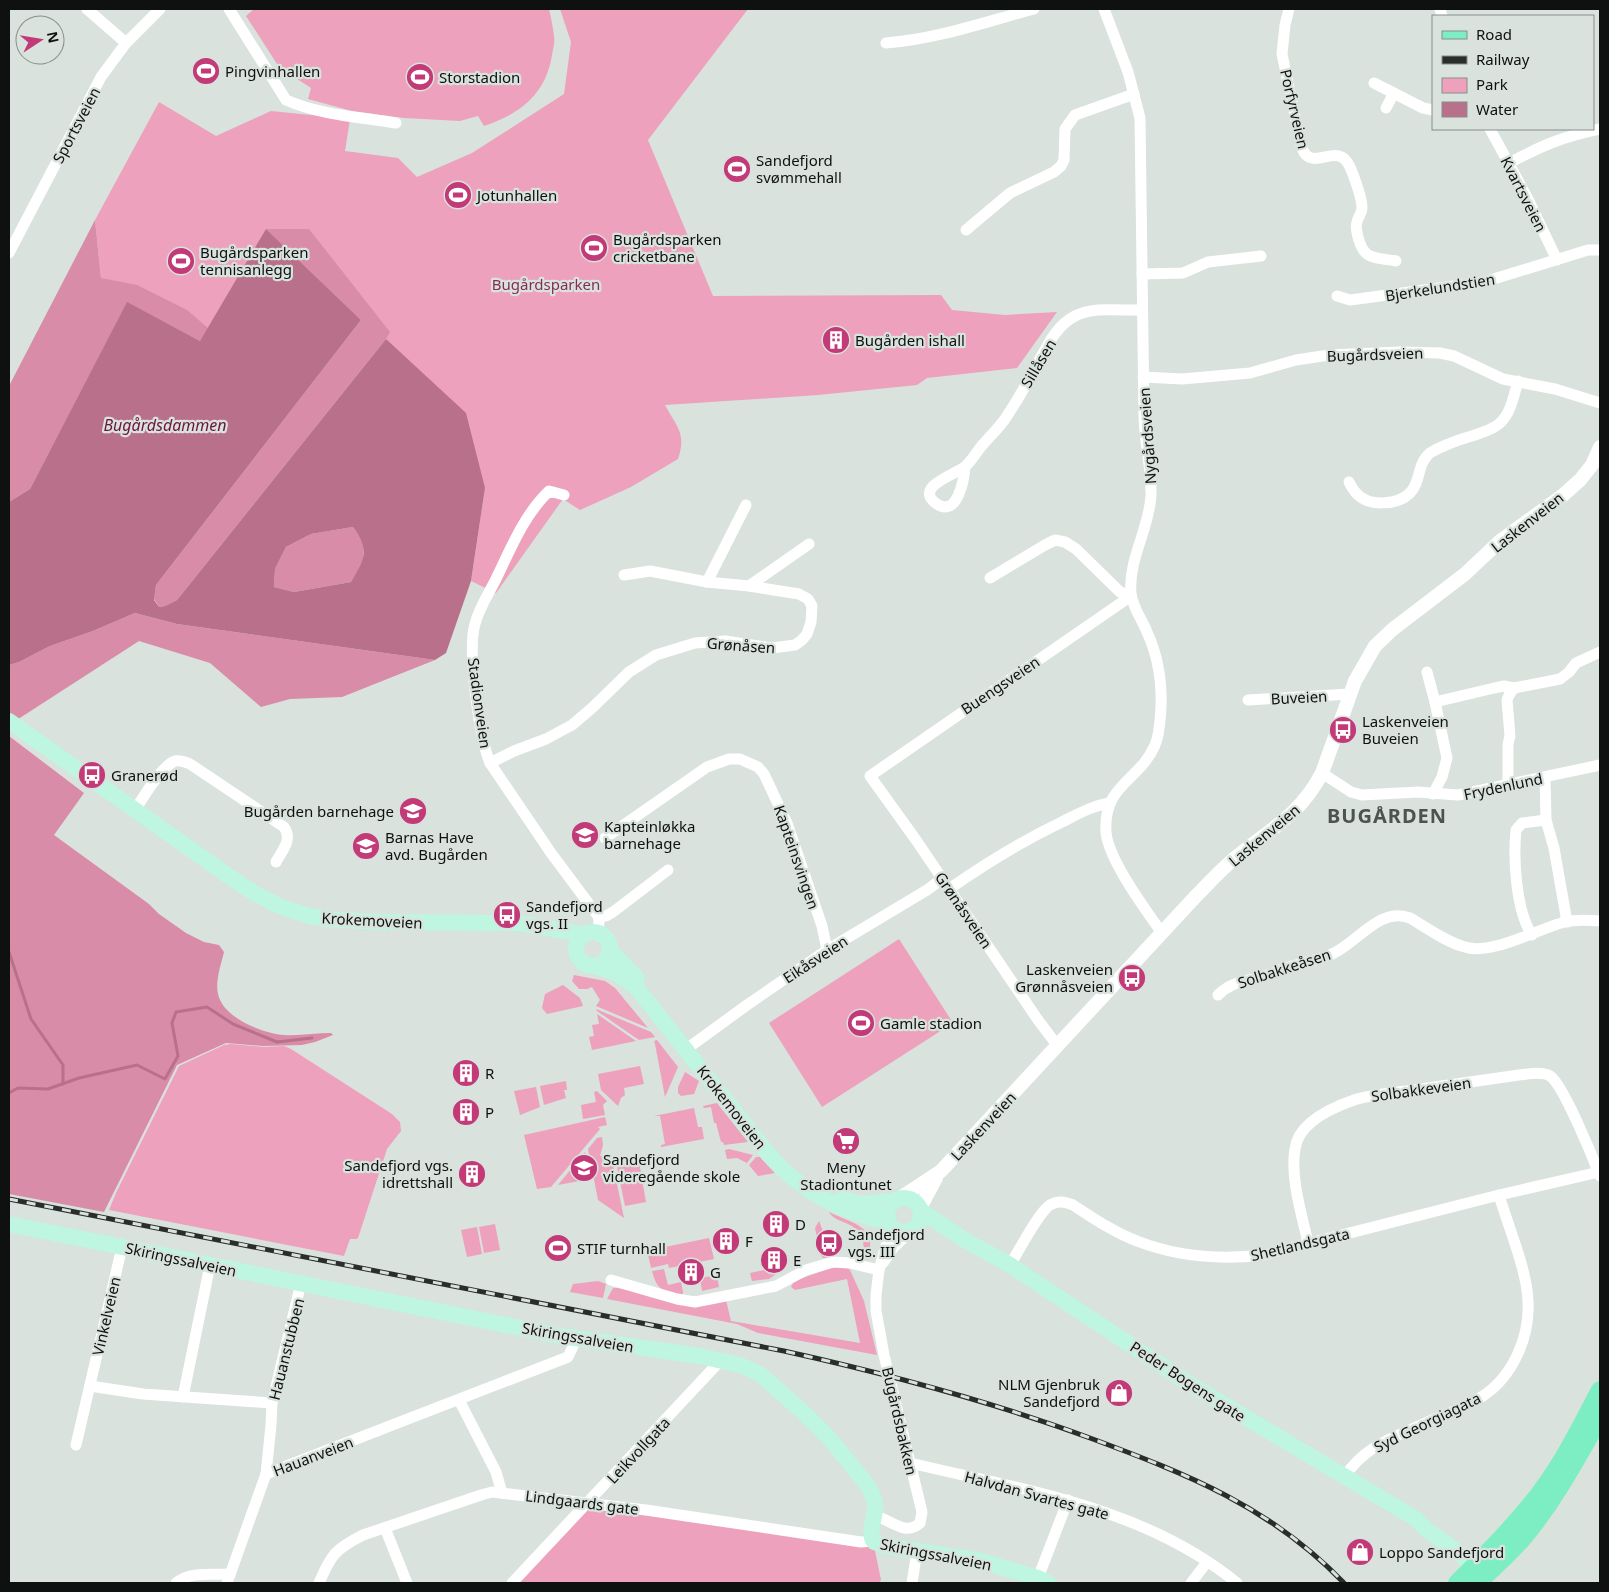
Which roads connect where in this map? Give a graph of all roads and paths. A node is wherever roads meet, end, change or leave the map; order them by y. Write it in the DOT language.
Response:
graph roads {
  1 [pos="87,9"];
  2 [pos="160,9"];
  3 [pos="1034,9"];
  4 [pos="1104,9"];
  5 [pos="1289,9"];
  6 [pos="232,10"];
  7 [pos="126,43"];
  8 [pos="886,43"];
  9 [pos="1374,83"];
  10 [pos="1394,93"];
  11 [pos="1134,94"];
  12 [pos="1386,108"];
  13 [pos="1432,110"];
  14 [pos="396,122"];
  15 [pos="1600,129"];
  16 [pos="1491,130"];
  17 [pos="1509,163"];
  18 [pos="966,230"];
  19 [pos="1600,250"];
  20 [pos="9,253"];
  21 [pos="1260,256"];
  22 [pos="1557,260"];
  23 [pos="1396,261"];
  24 [pos="1142,274"];
  25 [pos="1337,296"];
  26 [pos="1142,310"];
  27 [pos="1143,377"];
  28 [pos="1518,381"];
  29 [pos="1600,403"];
  30 [pos="1600,447"];
  31 [pos="965,467"];
  32 [pos="1349,482"];
  33 [pos="564,495"];
  34 [pos="746,505"];
  35 [pos="809,544"];
  36 [pos="624,574"];
  37 [pos="990,578"];
  38 [pos="707,582"];
  39 [pos="749,586"];
  40 [pos="1131,596"];
  41 [pos="1600,652"];
  42 [pos="1427,672"];
  43 [pos="1514,688"];
  44 [pos="1350,694"];
  45 [pos="1248,700"];
  46 [pos="1435,702"];
  47 [pos="9,721"];
  48 [pos="490,763"];
  49 [pos="1600,765"];
  50 [pos="1322,773"];
  51 [pos="870,776"];
  52 [pos="1545,777"];
  53 [pos="1508,784"];
  54 [pos="1433,794"];
  55 [pos="1109,803"];
  56 [pos="135,810"];
  57 [pos="1546,820"];
  58 [pos="605,838"];
  59 [pos="276,862"];
  60 [pos="668,870"];
  61 [pos="942,879"];
  62 [pos="949,889"];
  63 [pos="598,916"];
  64 [pos="1600,921"];
  65 [pos="1567,922"];
  66 [pos="519,923"];
  67 [pos="1162,933"];
  68 [pos="591,934"];
  69 [pos="1532,935"];
  70 [pos="610,950"];
  71 [pos="827,950"];
  72 [pos="578,957"];
  73 [pos="594,966"];
  74 [pos="1218,995"];
  75 [pos="692,1045"];
  76 [pos="1057,1045"];
  77 [pos="941,1171"];
  78 [pos="1599,1174"];
  79 [pos="1499,1195"];
  80 [pos="897,1200"];
  81 [pos="920,1209"];
  82 [pos="9,1224"];
  83 [pos="890,1225"];
  84 [pos="913,1230"];
  85 [pos="963,1239"];
  86 [pos="1308,1243"];
  87 [pos="122,1247"];
  88 [pos="210,1265"];
  89 [pos="1010,1265"];
  90 [pos="879,1269"];
  91 [pos="611,1280"];
  92 [pos="301,1283"];
  93 [pos="577,1338"];
  94 [pos="721,1360"];
  95 [pos="90,1386"];
  96 [pos="1600,1390"];
  97 [pos="183,1397"];
  98 [pos="459,1400"];
  99 [pos="272,1403"];
  100 [pos="1600,1418"];
  101 [pos="76,1445"];
  102 [pos="910,1463"];
  103 [pos="266,1474"];
  104 [pos="1344,1477"];
  105 [pos="502,1492"];
  106 [pos="1068,1500"];
  107 [pos="588,1503"];
  108 [pos="875,1516"];
  109 [pos="385,1528"];
  110 [pos="873,1540"];
  111 [pos="917,1551"];
  112 [pos="1208,1562"];
  113 [pos="1480,1570"];
  114 [pos="229,1579"];
  115 [pos="1043,1581"];
  116 [pos="176,1583"];
  117 [pos="319,1583"];
  118 [pos="407,1583"];
  119 [pos="512,1583"];
  120 [pos="912,1583"];
  121 [pos="1191,1583"];
  122 [pos="1236,1583"];
  123 [pos="1457,1583"];
  1 -- 7 [label="street"];
  2 -- 7 [label="street, Sportsveien"];
  3 -- 8 [label="street"];
  4 -- 11 [label="street, Nygårdsveien"];
  5 -- 23 [label="street, Porfyrveien"];
  6 -- 14 [label="street"];
  7 -- 20 [label="street, Sportsveien"];
  9 -- 10 [label="street"];
  10 -- 12 [label="street"];
  10 -- 13 [label="street"];
  11 -- 18 [label="street"];
  11 -- 24 [label="street, Nygårdsveien"];
  15 -- 17 [label="street"];
  16 -- 17 [label="street, Kvartsveien"];
  17 -- 22 [label="street, Kvartsveien"];
  19 -- 22 [label="street, Bjerkelundstien"];
  21 -- 24 [label="street"];
  22 -- 25 [label="street, Bjerkelundstien"];
  24 -- 26 [label="street, Nygårdsveien"];
  26 -- 27 [label="street, Nygårdsveien"];
  26 -- 31 [label="street, Sillåsen"];
  27 -- 28 [label="street, Bugårdsveien"];
  27 -- 40 [label="street, Nygårdsveien"];
  28 -- 29 [label="street, Bugårdsveien"];
  28 -- 32 [label="street"];
  30 -- 44 [label="street, Laskenveien"];
  33 -- 48 [label="street, Stadionveien"];
  34 -- 38 [label="street"];
  35 -- 39 [label="street"];
  36 -- 38 [label="street, Grønåsen"];
  37 -- 40 [label="street"];
  38 -- 39 [label="street, Grønåsen"];
  39 -- 48 [label="street, Grønåsen"];
  40 -- 51 [label="street, Buengsveien"];
  40 -- 55 [label="street, Nygårdsveien"];
  41 -- 43 [label="street"];
  42 -- 46 [label="street"];
  43 -- 46 [label="street"];
  43 -- 53 [label="street"];
  44 -- 45 [label="street, Buveien"];
  44 -- 50 [label="street, Laskenveien"];
  46 -- 54 [label="street"];
  47 -- 56 [label="main road, Krokemoveien"];
  48 -- 63 [label="street, Stadionveien"];
  49 -- 52 [label="street, Frydenlund"];
  50 -- 54 [label="street, Frydenlund"];
  50 -- 67 [label="street, Laskenveien"];
  51 -- 61 [label="street, Grønåsveien"];
  52 -- 53 [label="street, Frydenlund"];
  52 -- 57 [label="street"];
  53 -- 54 [label="street, Frydenlund"];
  55 -- 62 [label="street"];
  55 -- 67 [label="street"];
  56 -- 59 [label="street"];
  56 -- 66 [label="main road, Krokemoveien"];
  57 -- 65 [label="street"];
  57 -- 69 [label="street"];
  58 -- 71 [label="street, Kapteinsvingen"];
  60 -- 63 [label="street"];
  61 -- 62 [label="street, Grønåsveien"];
  61 -- 71 [label="street, Eikåsveien"];
  62 -- 76 [label="street, Grønåsveien"];
  63 -- 68 [label="street"];
  64 -- 65 [label="street, Solbakkeåsen"];
  65 -- 69 [label="street, Solbakkeåsen"];
  66 -- 68 [label="main road, Krokemoveien"];
  66 -- 72 [label="main road, Krokemoveien"];
  67 -- 76 [label="street, Laskenveien"];
  68 -- 70 [label="main road, Krokemoveien"];
  68 -- 72 [label="main road"];
  69 -- 74 [label="street, Solbakkeåsen"];
  70 -- 73 [label="main road"];
  70 -- 75 [label="main road, Krokemoveien"];
  71 -- 75 [label="street, Eikåsveien"];
  72 -- 73 [label="main road, Krokemoveien"];
  73 -- 83 [label="main road, Krokemoveien"];
  75 -- 80 [label="main road, Krokemoveien"];
  76 -- 77 [label="street, Laskenveien"];
  77 -- 80 [label="street, Laskenveien"];
  77 -- 81 [label="street, Laskenveien"];
  78 -- 79 [label="street, Shetlandsgata"];
  78 -- 86 [label="street, Solbakkeveien"];
  79 -- 86 [label="street, Shetlandsgata"];
  79 -- 104 [label="street, Syd Georgiagata"];
  80 -- 81 [label="main road"];
  80 -- 83 [label="main road"];
  81 -- 84 [label="main road"];
  81 -- 85 [label="main road, Peder Bogens gate"];
  82 -- 87 [label="main road, Skiringssalveien"];
  83 -- 84 [label="main road"];
  83 -- 90 [label="street, Bugårdsbakken"];
  84 -- 85 [label="main road, Peder Bogens gate"];
  84 -- 90 [label="street, Bugårdsbakken"];
  85 -- 89 [label="main road, Peder Bogens gate"];
  86 -- 89 [label="street, Shetlandsgata"];
  87 -- 88 [label="main road, Skiringssalveien"];
  87 -- 95 [label="street, Vinkelveien"];
  88 -- 92 [label="main road, Skiringssalveien"];
  88 -- 97 [label="street"];
  89 -- 104 [label="main road, Peder Bogens gate"];
  90 -- 91 [label="street"];
  90 -- 102 [label="street, Bugårdsbakken"];
  92 -- 93 [label="main road, Skiringssalveien"];
  92 -- 99 [label="street, Hauanstubben"];
  93 -- 94 [label="main road, Skiringssalveien"];
  93 -- 98 [label="street, Hauanveien"];
  94 -- 107 [label="street, Leikvollgata"];
  94 -- 108 [label="main road, Skiringssalveien"];
  95 -- 97 [label="street"];
  95 -- 101 [label="street, Vinkelveien"];
  96 -- 113 [label="main road"];
  97 -- 99 [label="street"];
  98 -- 103 [label="street, Hauanveien"];
  98 -- 105 [label="street"];
  99 -- 103 [label="street, Hauanstubben"];
  100 -- 113 [label="main road"];
  102 -- 106 [label="street, Halvdan Svartes gate"];
  102 -- 108 [label="street, Bugårdsbakken"];
  103 -- 114 [label="street, Hauanveien"];
  104 -- 113 [label="main road, Peder Bogens gate"];
  105 -- 107 [label="street, Lindgaards gate"];
  105 -- 109 [label="street, Lindgaards gate"];
  106 -- 112 [label="street, Halvdan Svartes gate"];
  106 -- 115 [label="street"];
  107 -- 110 [label="street, Lindgaards gate"];
  107 -- 119 [label="street, Leikvollgata"];
  108 -- 110 [label="main road, Skiringssalveien"];
  109 -- 117 [label="street, Lindgaards gate"];
  109 -- 118 [label="street"];
  110 -- 111 [label="main road, Skiringssalveien"];
  111 -- 115 [label="main road, Skiringssalveien"];
  111 -- 120 [label="street"];
  112 -- 121 [label="street"];
  112 -- 122 [label="street, Halvdan Svartes gate"];
  113 -- 123 [label="main road"];
  114 -- 116 [label="street, Hauanveien"];
}
